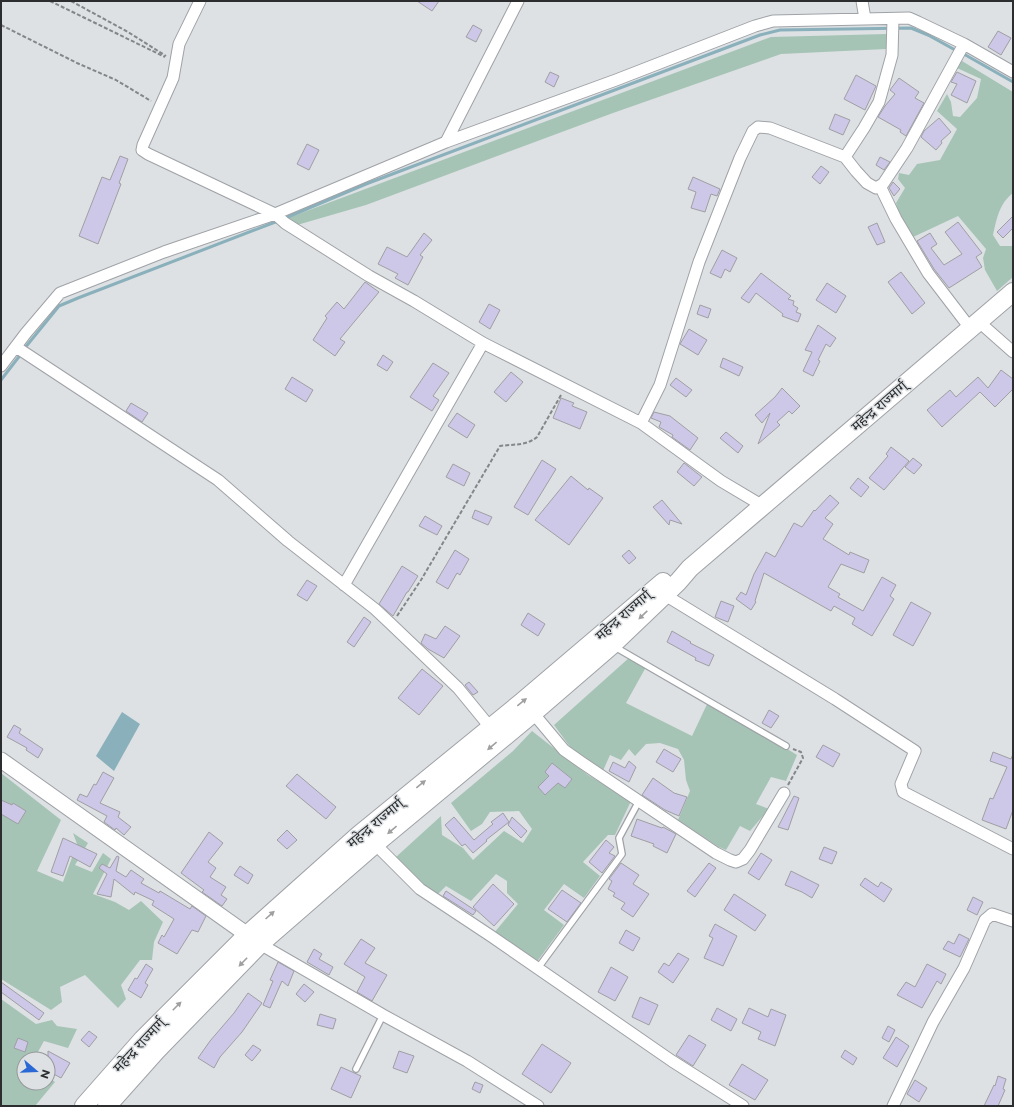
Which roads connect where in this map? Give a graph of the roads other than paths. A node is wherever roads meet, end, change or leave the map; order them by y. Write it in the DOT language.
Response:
graph roads {
  1 [pos="200,1"];
  2 [pos="518,1"];
  3 [pos="862,1"];
  4 [pos="865,19"];
  5 [pos="893,19"];
  6 [pos="964,44"];
  7 [pos="1013,72"];
  8 [pos="446,142"];
  9 [pos="845,157"];
  10 [pos="880,186"];
  11 [pos="275,214"];
  12 [pos="1013,292"];
  13 [pos="974,325"];
  14 [pos="483,343"];
  15 [pos="16,347"];
  16 [pos="1013,352"];
  17 [pos="1,366"];
  18 [pos="641,423"];
  19 [pos="763,506"];
  20 [pos="690,568"];
  21 [pos="344,585"];
  22 [pos="665,595"];
  23 [pos="612,645"];
  24 [pos="533,713"];
  25 [pos="490,728"];
  26 [pos="786,746"];
  27 [pos="1,760"];
  28 [pos="784,793"];
  29 [pos="640,801"];
  30 [pos="375,844"];
  31 [pos="1013,849"];
  32 [pos="1013,921"];
  33 [pos="254,940"];
  34 [pos="538,968"];
  35 [pos="383,1015"];
  36 [pos="356,1069"];
  37 [pos="84,1106"];
  38 [pos="107,1106"];
  39 [pos="538,1106"];
  40 [pos="743,1106"];
  41 [pos="893,1106"];
  1 -- 11 [label="street"];
  2 -- 8 [label="street"];
  3 -- 4 [label="street"];
  4 -- 5 [label="street"];
  4 -- 8 [label="street"];
  5 -- 6 [label="street"];
  5 -- 9 [label="street"];
  6 -- 7 [label="street"];
  6 -- 10 [label="street"];
  8 -- 11 [label="street"];
  9 -- 10 [label="street"];
  9 -- 18 [label="street"];
  10 -- 13 [label="street"];
  11 -- 14 [label="street"];
  11 -- 15 [label="street"];
  12 -- 13 [label="highway, महेन्द्र राज्मार्ग्"];
  13 -- 16 [label="street"];
  13 -- 19 [label="highway, महेन्द्र राज्मार्ग्"];
  14 -- 18 [label="street"];
  14 -- 21 [label="street"];
  15 -- 17 [label="street"];
  15 -- 21 [label="street"];
  18 -- 19 [label="street"];
  19 -- 20 [label="highway, महेन्द्र राज्मार्ग्"];
  20 -- 22 [label="highway, महेन्द्र राज्मार्ग्"];
  25 -- 20 [label="highway, महेन्द्र राज्मार्ग्, one-way"];
  21 -- 25 [label="street"];
  22 -- 23 [label="highway, महेन्द्र राज्मार्ग्, one-way"];
  22 -- 31 [label="street"];
  23 -- 24 [label="highway, महेन्द्र राज्मार्ग्"];
  23 -- 26 [label="lane"];
  24 -- 29 [label="street"];
  24 -- 30 [label="highway, महेन्द्र राज्मार्ग्, one-way"];
  33 -- 25 [label="highway, महेन्द्र राज्मार्ग्, one-way"];
  27 -- 33 [label="main road"];
  28 -- 29 [label="street"];
  29 -- 34 [label="lane"];
  30 -- 33 [label="highway, महेन्द्र राज्मार्ग्"];
  30 -- 34 [label="street"];
  32 -- 41 [label="street"];
  33 -- 35 [label="street"];
  37 -- 33 [label="highway, महेन्द्र राज्मार्ग्, one-way"];
  33 -- 38 [label="highway, महेन्द्र राज्मार्ग्, one-way"];
  34 -- 40 [label="street"];
  35 -- 36 [label="lane"];
  35 -- 39 [label="street"];
}
